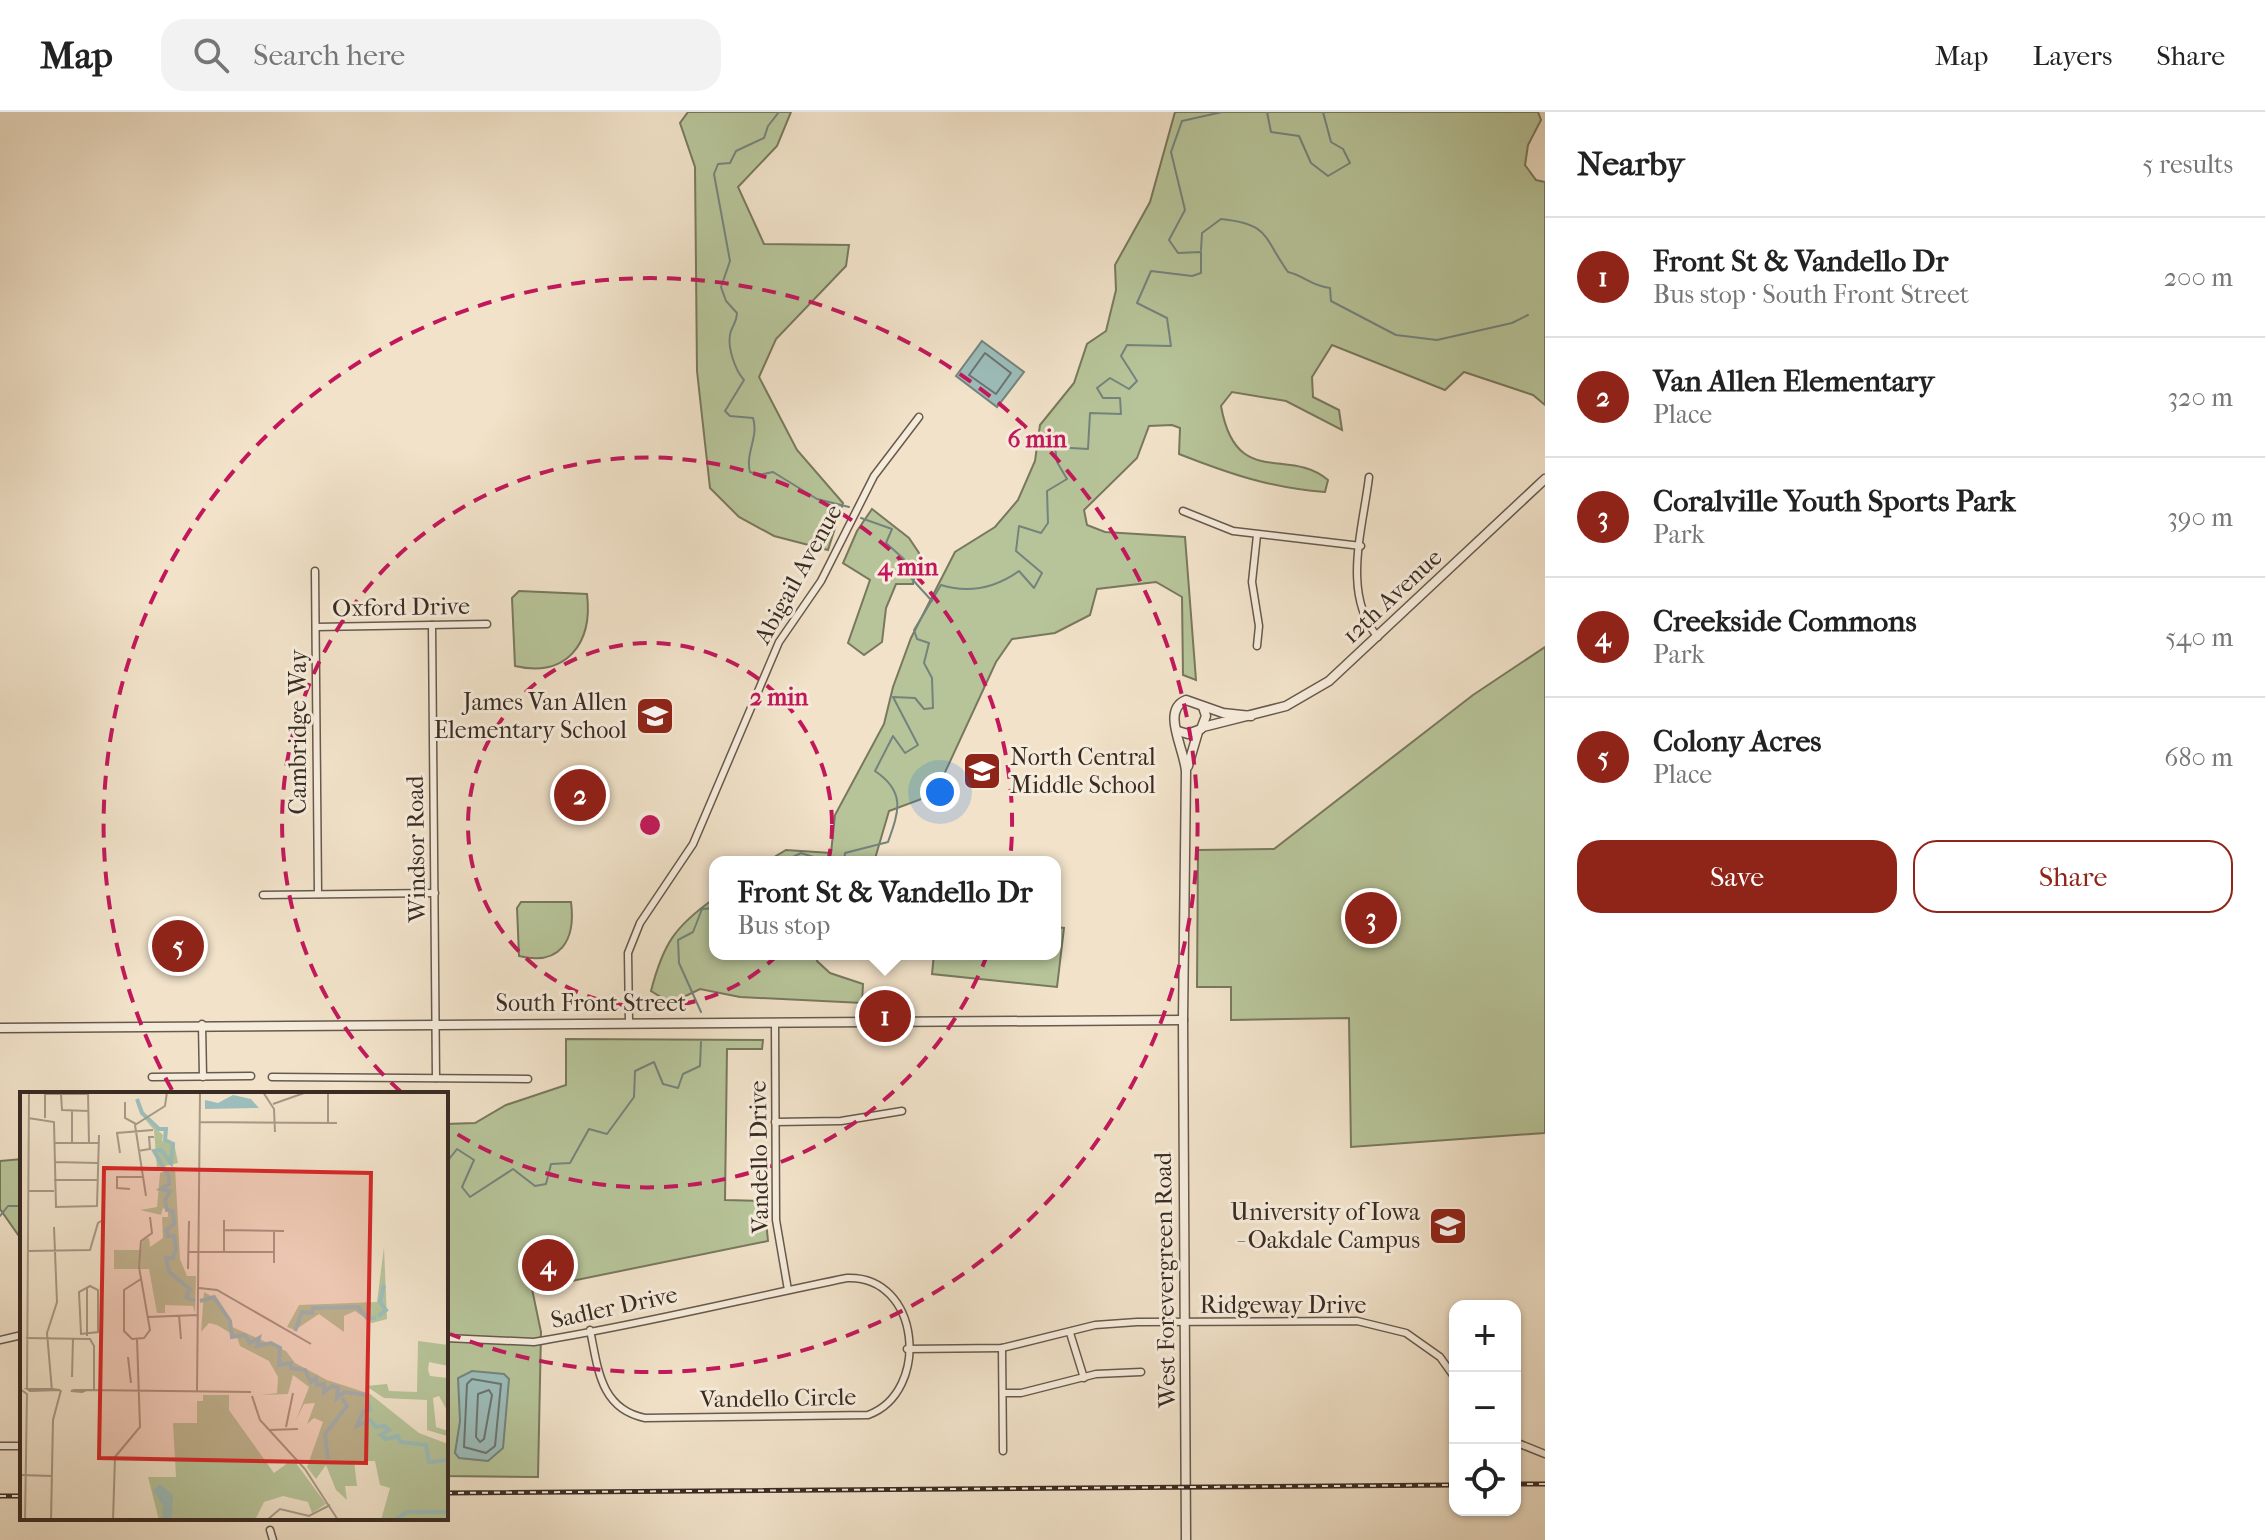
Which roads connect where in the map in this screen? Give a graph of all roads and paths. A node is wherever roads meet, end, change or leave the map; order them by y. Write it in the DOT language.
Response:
graph roads {
  1 [pos="919,417"];
  2 [pos="1369,477"];
  3 [pos="1545,479"];
  4 [pos="1183,511"];
  5 [pos="1257,535"];
  6 [pos="1361,546"];
  7 [pos="315,571"];
  8 [pos="487,624"];
  9 [pos="432,625"];
  10 [pos="316,627"];
  11 [pos="1378,637"];
  12 [pos="1257,646"];
  13 [pos="1203,707"];
  14 [pos="1251,716"];
  15 [pos="1200,729"];
  16 [pos="1178,731"];
  17 [pos="1186,771"];
  18 [pos="435,893"];
  19 [pos="318,894"];
  20 [pos="263,895"];
  21 [pos="1183,1020"];
  22 [pos="629,1022"];
  23 [pos="775,1023"];
  24 [pos="202,1024"];
  25 [pos="436,1024"];
  26 [pos="0,1028"];
  27 [pos="251,1076"];
  28 [pos="152,1077"];
  29 [pos="203,1077"];
  30 [pos="272,1077"];
  31 [pos="436,1078"];
  32 [pos="528,1079"];
  33 [pos="902,1111"];
  34 [pos="775,1122"];
  35 [pos="788,1290"];
  36 [pos="1187,1323"];
  37 [pos="590,1330"];
  38 [pos="1070,1333"];
  39 [pos="20,1335"];
  40 [pos="448,1338"];
  41 [pos="0,1340"];
  42 [pos="1002,1348"];
  43 [pos="907,1349"];
  44 [pos="1141,1372"];
  45 [pos="1451,1372"];
  46 [pos="1084,1378"];
  47 [pos="1003,1393"];
  48 [pos="1520,1444"];
  49 [pos="1003,1451"];
  50 [pos="1545,1454"];
  51 [pos="270,1530"];
  52 [pos="273,1540"];
  53 [pos="1186,1540"];
  1 -- 22 [label="street, Abigail Avenue"];
  2 -- 6 [label="street"];
  3 -- 11 [label="street, 12th Avenue"];
  4 -- 5 [label="street"];
  5 -- 6 [label="street"];
  5 -- 12 [label="street"];
  6 -- 11 [label="street"];
  7 -- 10 [label="street, Cambridge Way"];
  8 -- 9 [label="street, Oxford Drive"];
  9 -- 10 [label="street, Oxford Drive"];
  9 -- 18 [label="street, Windsor Road"];
  10 -- 19 [label="street, Cambridge Way"];
  11 -- 14 [label="street, 12th Avenue"];
  13 -- 14 [label="street, 12th Avenue"];
  13 -- 15 [label="street"];
  13 -- 16 [label="street"];
  14 -- 15 [label="street, 12th Avenue"];
  15 -- 16 [label="street"];
  15 -- 17 [label="street"];
  16 -- 17 [label="street"];
  17 -- 21 [label="street, West Forevergreen Road"];
  18 -- 19 [label="street"];
  18 -- 25 [label="street, Windsor Road"];
  19 -- 20 [label="street"];
  21 -- 23 [label="street, South Front Street"];
  21 -- 36 [label="street, West Forevergreen Road"];
  22 -- 23 [label="street, South Front Street"];
  22 -- 25 [label="street, South Front Street"];
  23 -- 34 [label="street, Vandello Drive"];
  24 -- 25 [label="street, South Front Street"];
  24 -- 26 [label="street, South Front Street"];
  24 -- 29 [label="street"];
  25 -- 31 [label="street, Windsor Road"];
  27 -- 29 [label="street"];
  28 -- 29 [label="street"];
  30 -- 31 [label="street"];
  31 -- 32 [label="street"];
  33 -- 34 [label="street"];
  34 -- 35 [label="street, Vandello Drive"];
  35 -- 37 [label="street, Sadler Drive"];
  35 -- 43 [label="street, Vandello Circle"];
  36 -- 38 [label="street, Ridgeway Drive"];
  36 -- 45 [label="street, Ridgeway Drive"];
  36 -- 53 [label="street, West Forevergreen Road"];
  37 -- 40 [label="street, Sadler Drive"];
  37 -- 43 [label="street, Vandello Circle"];
  38 -- 42 [label="street, Ridgeway Drive"];
  38 -- 46 [label="street"];
  39 -- 41 [label="street"];
  42 -- 43 [label="street, Ridgeway Drive"];
  42 -- 47 [label="street"];
  44 -- 46 [label="street"];
  46 -- 47 [label="street"];
  47 -- 49 [label="street"];
  48 -- 50 [label="street"];
  51 -- 52 [label="street"];
}
